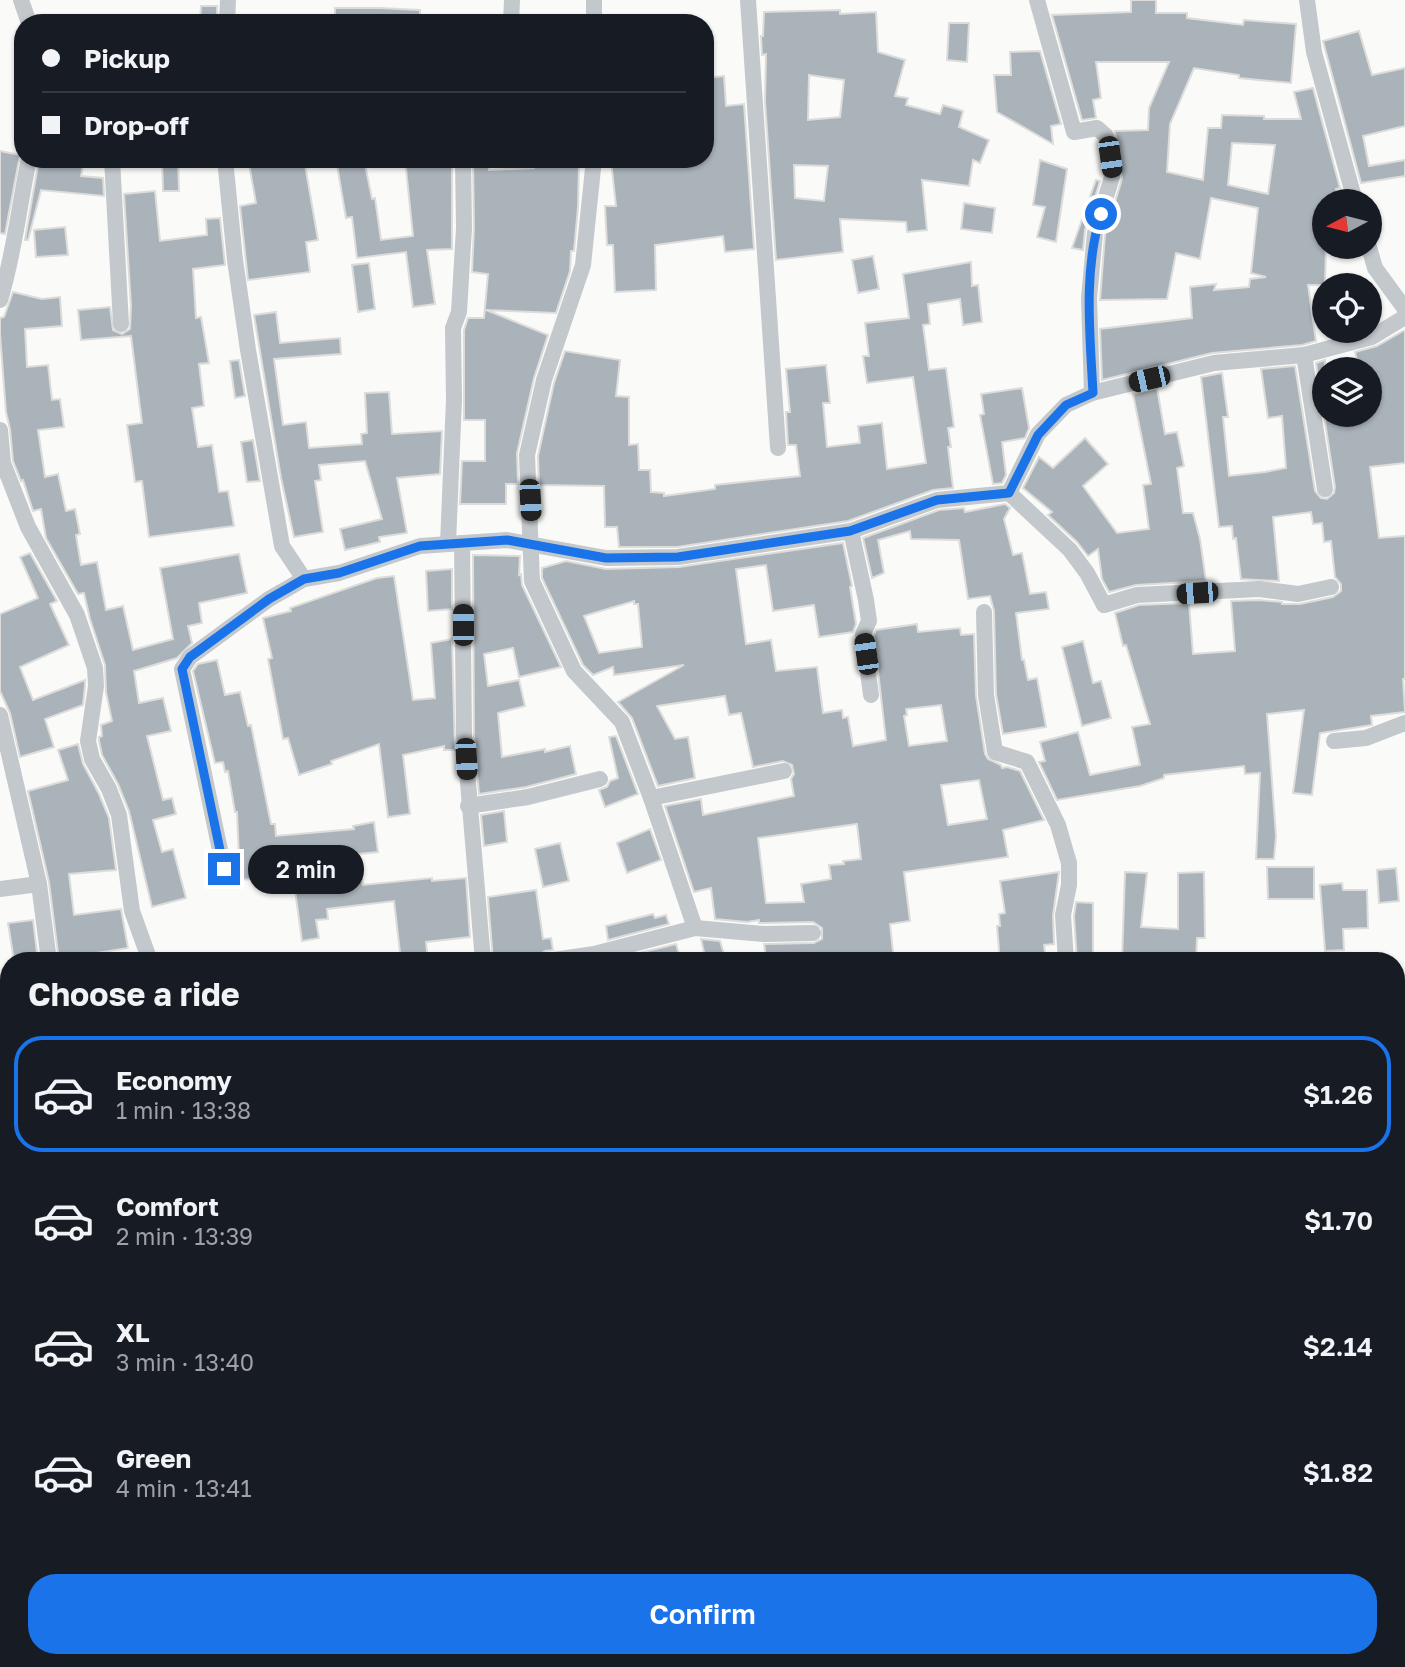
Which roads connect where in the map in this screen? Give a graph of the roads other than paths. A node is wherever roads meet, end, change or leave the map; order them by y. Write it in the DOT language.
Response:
graph roads {
  1 [pos="748,0"];
  2 [pos="1037,0"];
  3 [pos="1307,0"];
  4 [pos="27,168"];
  5 [pos="112,168"];
  6 [pos="226,168"];
  7 [pos="463,168"];
  8 [pos="593,168"];
  9 [pos="1352,189"];
  10 [pos="1372,259"];
  11 [pos="0,300"];
  12 [pos="1405,309"];
  13 [pos="1405,317"];
  14 [pos="121,324"];
  15 [pos="1304,355"];
  16 [pos="1093,393"];
  17 [pos="0,430"];
  18 [pos="778,448"];
  19 [pos="1325,489"];
  20 [pos="1009,493"];
  21 [pos="850,531"];
  22 [pos="455,544"];
  23 [pos="532,545"];
  24 [pos="304,579"];
  25 [pos="1331,587"];
  26 [pos="985,612"];
  27 [pos="871,695"];
  28 [pos="0,716"];
  29 [pos="1405,723"];
  30 [pos="1334,741"];
  31 [pos="784,771"];
  32 [pos="600,779"];
  33 [pos="651,798"];
  34 [pos="468,806"];
  35 [pos="224,869"];
  36 [pos="39,884"];
  37 [pos="0,889"];
  38 [pos="695,928"];
  39 [pos="813,933"];
  40 [pos="48,952"];
  41 [pos="147,952"];
  42 [pos="481,952"];
  43 [pos="602,952"];
  44 [pos="1065,952"];
  1 -- 18 [label="street"];
  2 -- 16 [label="street"];
  3 -- 9 [label="street"];
  4 -- 11 [label="street"];
  5 -- 14 [label="street"];
  6 -- 24 [label="street"];
  7 -- 22 [label="street"];
  8 -- 23 [label="street"];
  10 -- 12 [label="street"];
  13 -- 15 [label="street"];
  15 -- 16 [label="street"];
  15 -- 19 [label="street"];
  16 -- 20 [label="street"];
  17 -- 41 [label="street"];
  20 -- 21 [label="street"];
  20 -- 25 [label="street"];
  21 -- 23 [label="street"];
  21 -- 27 [label="street"];
  22 -- 23 [label="street"];
  22 -- 24 [label="street"];
  22 -- 34 [label="street"];
  23 -- 33 [label="street"];
  24 -- 35 [label="street"];
  26 -- 44 [label="street"];
  28 -- 36 [label="street"];
  29 -- 30 [label="street"];
  31 -- 33 [label="street"];
  32 -- 34 [label="street"];
  33 -- 38 [label="street"];
  34 -- 42 [label="street"];
  36 -- 37 [label="street"];
  36 -- 40 [label="street"];
  38 -- 39 [label="street"];
  38 -- 43 [label="street"];
}
